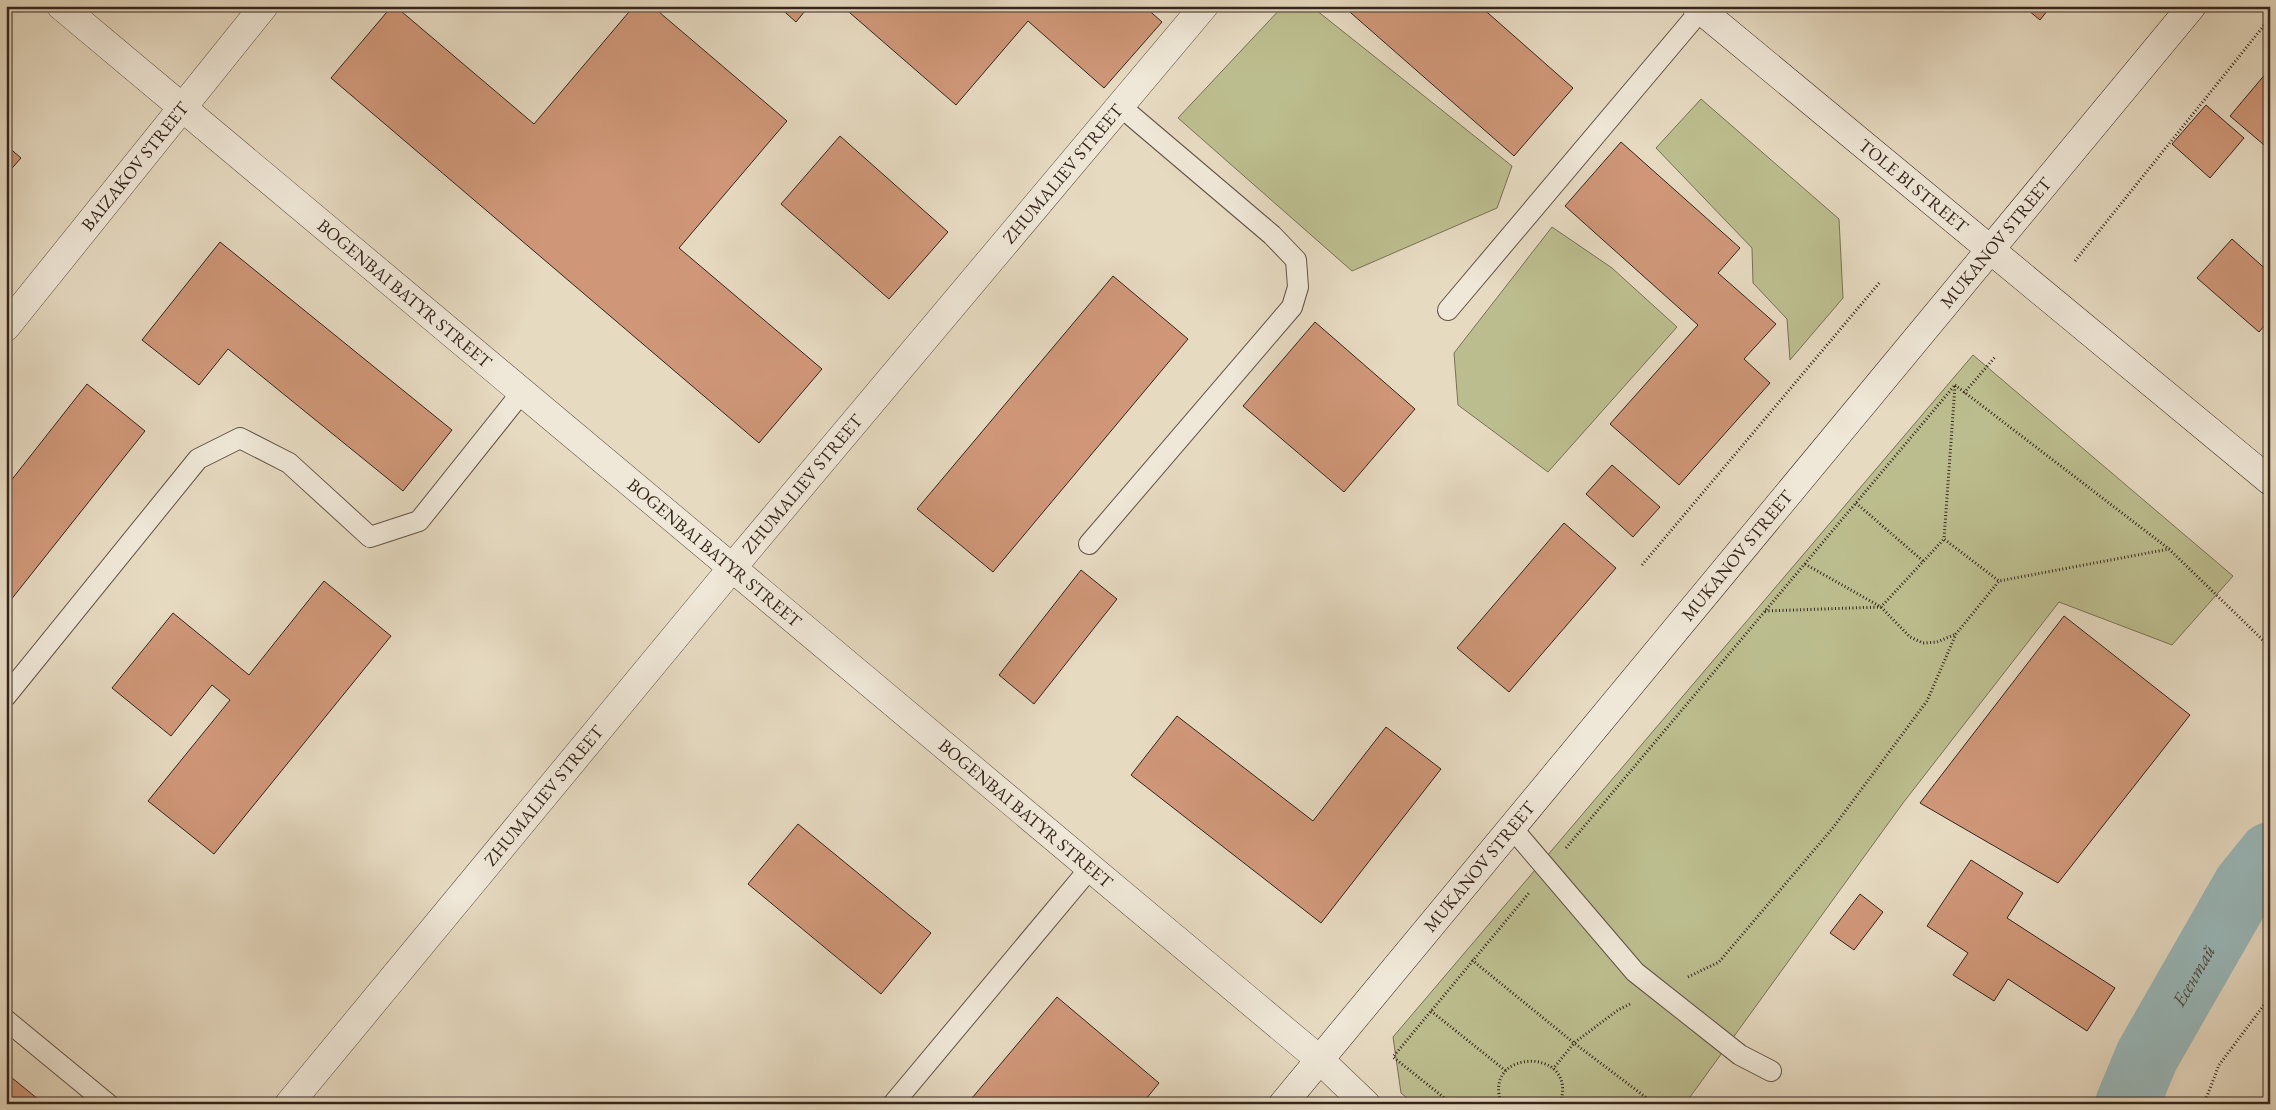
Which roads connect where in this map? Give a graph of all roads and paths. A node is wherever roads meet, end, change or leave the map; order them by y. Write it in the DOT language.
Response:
graph roads {
  1 [pos="61,6"];
  2 [pos="264,6"];
  3 [pos="1204,6"];
  4 [pos="2192,6"];
  5 [pos="1699,8"];
  6 [pos="2270,18"];
  7 [pos="1120,106"];
  8 [pos="182,108"];
  9 [pos="1991,250"];
  10 [pos="2075,261"];
  11 [pos="1880,282"];
  12 [pos="1448,310"];
  13 [pos="6,327"];
  14 [pos="1996,356"];
  15 [pos="1956,385"];
  16 [pos="522,392"];
  17 [pos="1964,393"];
  18 [pos="2270,480"];
  19 [pos="1856,503"];
  20 [pos="1944,538"];
  21 [pos="1089,544"];
  22 [pos="2169,549"];
  23 [pos="1924,561"];
  24 [pos="1805,564"];
  25 [pos="1642,566"];
  26 [pos="732,568"];
  27 [pos="1999,582"];
  28 [pos="1881,607"];
  29 [pos="1765,611"];
  30 [pos="1956,634"];
  31 [pos="2270,647"];
  32 [pos="6,696"];
  33 [pos="1512,828"];
  34 [pos="1091,867"];
  35 [pos="1548,870"];
  36 [pos="1472,960"];
  37 [pos="1658,991"];
  38 [pos="2270,997"];
  39 [pos="1431,1011"];
  40 [pos="6,1020"];
  41 [pos="1574,1043"];
  42 [pos="1320,1060"];
  43 [pos="1553,1069"];
  44 [pos="1506,1071"];
  45 [pos="1771,1071"];
  46 [pos="108,1104"];
  47 [pos="289,1104"];
  48 [pos="893,1104"];
  49 [pos="1283,1104"];
  50 [pos="1366,1104"];
  51 [pos="1452,1104"];
  52 [pos="1502,1104"];
  53 [pos="1560,1104"];
  54 [pos="1645,1104"];
  55 [pos="2204,1104"];
  1 -- 8 [label="street, BOGENBAI BATYR STREET"];
  2 -- 8 [label="street, BAIZAKOV STREET"];
  3 -- 7 [label="street, ZHUMALIEV STREET"];
  4 -- 9 [label="street, MUKANOV STREET"];
  5 -- 9 [label="street, TOLE BI STREET"];
  5 -- 12 [label="lane"];
  6 -- 10 [label="path"];
  7 -- 21 [label="lane"];
  7 -- 26 [label="street, ZHUMALIEV STREET"];
  8 -- 13 [label="street, BAIZAKOV STREET"];
  8 -- 16 [label="street, BOGENBAI BATYR STREET"];
  9 -- 18 [label="street, TOLE BI STREET"];
  9 -- 33 [label="street, MUKANOV STREET"];
  11 -- 25 [label="path"];
  14 -- 17 [label="path"];
  15 -- 17 [label="path"];
  15 -- 19 [label="path"];
  15 -- 20 [label="path"];
  16 -- 26 [label="street, BOGENBAI BATYR STREET"];
  16 -- 32 [label="lane"];
  17 -- 22 [label="path"];
  19 -- 23 [label="path"];
  19 -- 24 [label="path"];
  20 -- 23 [label="path"];
  20 -- 27 [label="path"];
  22 -- 27 [label="path"];
  22 -- 31 [label="path"];
  23 -- 28 [label="path"];
  24 -- 28 [label="path"];
  24 -- 29 [label="path"];
  26 -- 34 [label="street, BOGENBAI BATYR STREET"];
  26 -- 47 [label="street, ZHUMALIEV STREET"];
  27 -- 30 [label="path"];
  28 -- 29 [label="path"];
  28 -- 30 [label="path"];
  29 -- 35 [label="path"];
  30 -- 37 [label="path"];
  33 -- 35 [label="lane"];
  33 -- 42 [label="street, MUKANOV STREET"];
  34 -- 42 [label="street, BOGENBAI BATYR STREET"];
  34 -- 48 [label="lane"];
  35 -- 36 [label="path"];
  35 -- 37 [label="lane"];
  36 -- 39 [label="path"];
  36 -- 41 [label="path"];
  37 -- 41 [label="path"];
  37 -- 45 [label="lane"];
  38 -- 55 [label="path"];
  39 -- 44 [label="path"];
  39 -- 51 [label="path"];
  40 -- 46 [label="lane"];
  41 -- 43 [label="path"];
  41 -- 54 [label="path"];
  42 -- 49 [label="street, MUKANOV STREET"];
  42 -- 50 [label="street, BOGENBAI BATYR STREET"];
  43 -- 44 [label="path"];
  43 -- 53 [label="path"];
  44 -- 52 [label="path"];
}
